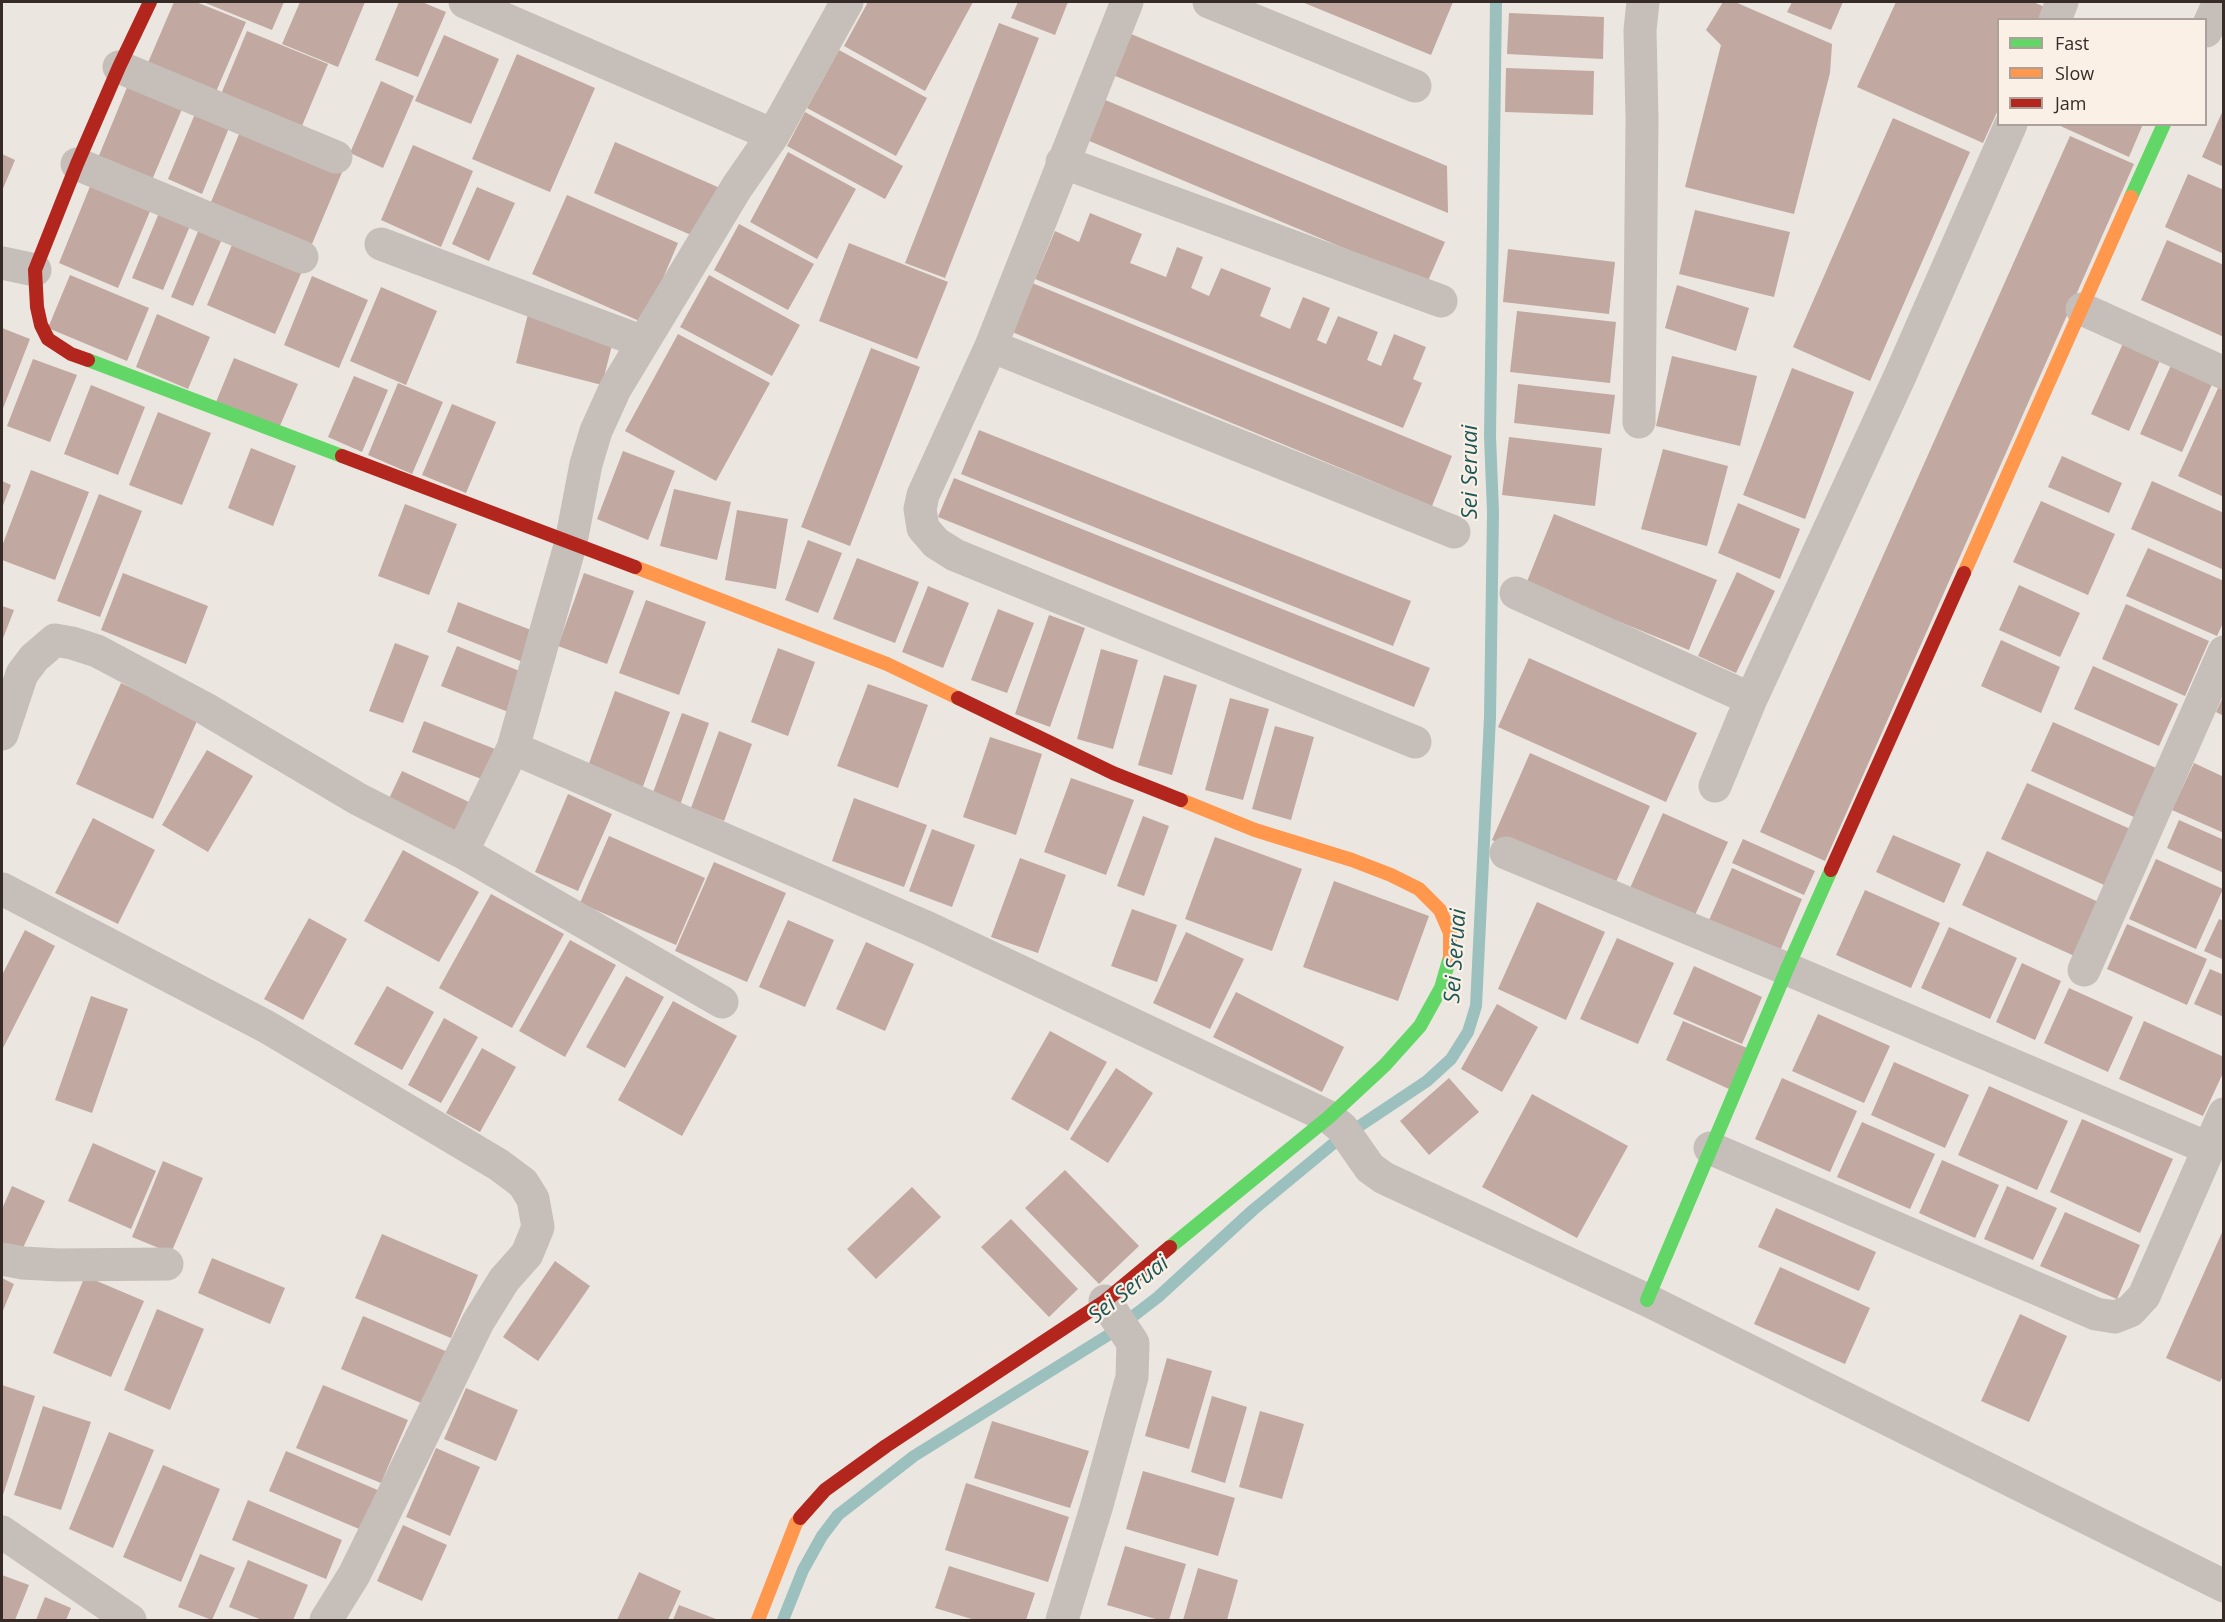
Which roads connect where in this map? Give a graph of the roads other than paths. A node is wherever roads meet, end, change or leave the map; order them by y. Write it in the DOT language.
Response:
graph roads {
  1 [pos="150,2"];
  2 [pos="465,2"];
  3 [pos="847,2"];
  4 [pos="1127,2"];
  5 [pos="1209,2"];
  6 [pos="1643,2"];
  7 [pos="2062,2"];
  8 [pos="2218,2"];
  9 [pos="2056,18"];
  10 [pos="2207,27"];
  11 [pos="119,67"];
  12 [pos="1415,86"];
  13 [pos="2010,126"];
  14 [pos="2163,126"];
  15 [pos="773,135"];
  16 [pos="336,158"];
  17 [pos="1062,162"];
  18 [pos="77,164"];
  19 [pos="381,244"];
  20 [pos="302,257"];
  21 [pos="2,263"];
  22 [pos="35,270"];
  23 [pos="1442,301"];
  24 [pos="2082,309"];
  25 [pos="643,342"];
  26 [pos="991,346"];
  27 [pos="2223,373"];
  28 [pos="1639,422"];
  29 [pos="1454,532"];
  30 [pos="571,542"];
  31 [pos="1516,593"];
  32 [pos="2223,652"];
  33 [pos="1751,699"];
  34 [pos="2,734"];
  35 [pos="1414,742"];
  36 [pos="513,748"];
  37 [pos="1715,786"];
  38 [pos="462,852"];
  39 [pos="1506,853"];
  40 [pos="2,889"];
  41 [pos="1786,969"];
  42 [pos="2084,970"];
  43 [pos="722,1002"];
  44 [pos="2223,1114"];
  45 [pos="1342,1131"];
  46 [pos="1710,1148"];
  47 [pos="2210,1149"];
  48 [pos="2,1259"];
  49 [pos="167,1264"];
  50 [pos="1647,1300"];
  51 [pos="1111,1308"];
  52 [pos="2,1532"];
  53 [pos="2223,1586"];
  54 [pos="130,1620"];
  55 [pos="326,1620"];
  56 [pos="758,1620"];
  57 [pos="1062,1620"];
  1 -- 11 [label="street"];
  2 -- 15 [label="street"];
  3 -- 15 [label="street"];
  4 -- 17 [label="street"];
  5 -- 12 [label="street"];
  6 -- 28 [label="street"];
  7 -- 9 [label="street"];
  8 -- 10 [label="street"];
  11 -- 16 [label="street"];
  11 -- 18 [label="street"];
  13 -- 33 [label="street"];
  14 -- 24 [label="street"];
  15 -- 25 [label="street"];
  17 -- 23 [label="street"];
  17 -- 26 [label="street"];
  18 -- 20 [label="street"];
  18 -- 22 [label="street"];
  19 -- 25 [label="street"];
  21 -- 22 [label="street"];
  22 -- 30 [label="street"];
  24 -- 27 [label="street"];
  24 -- 41 [label="street"];
  25 -- 30 [label="street"];
  26 -- 29 [label="street"];
  26 -- 35 [label="street"];
  30 -- 36 [label="street"];
  30 -- 45 [label="street"];
  31 -- 33 [label="street"];
  32 -- 42 [label="street"];
  33 -- 37 [label="street"];
  34 -- 38 [label="street"];
  36 -- 38 [label="street"];
  36 -- 45 [label="street"];
  38 -- 43 [label="street"];
  39 -- 41 [label="street"];
  40 -- 55 [label="street"];
  41 -- 46 [label="street"];
  41 -- 47 [label="street"];
  44 -- 47 [label="street"];
  45 -- 50 [label="street"];
  45 -- 51 [label="street"];
  46 -- 47 [label="street"];
  46 -- 50 [label="street"];
  48 -- 49 [label="street"];
  50 -- 53 [label="street"];
  51 -- 56 [label="street"];
  51 -- 57 [label="street"];
  52 -- 54 [label="street"];
}
